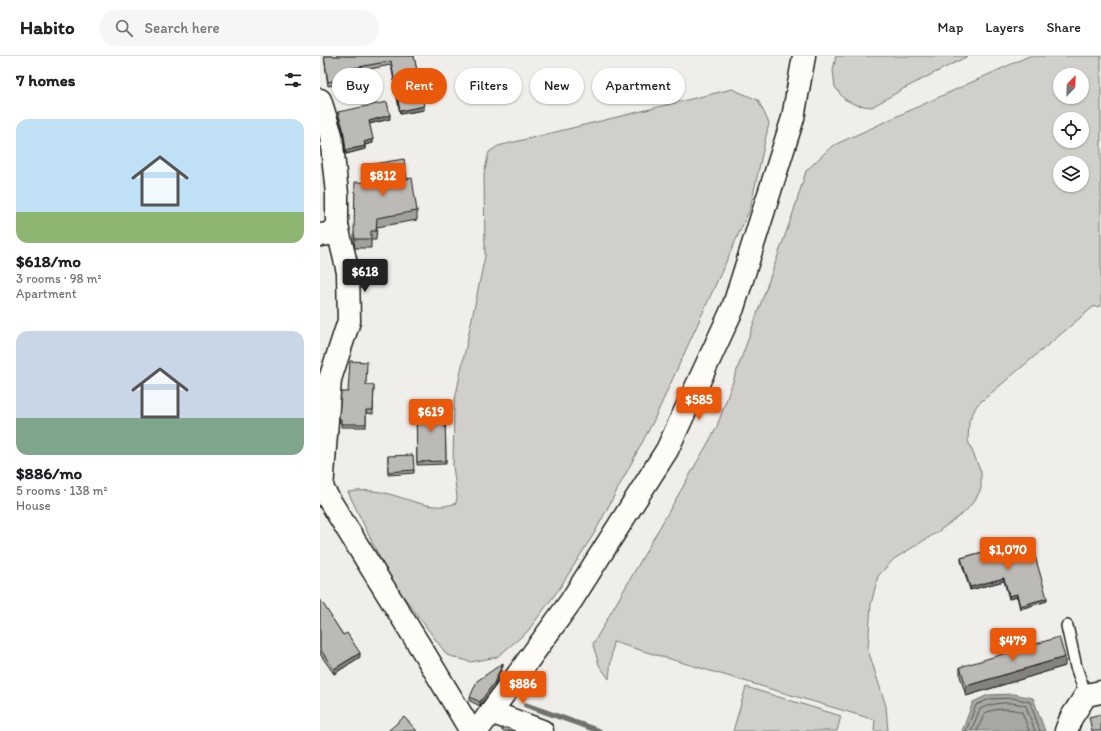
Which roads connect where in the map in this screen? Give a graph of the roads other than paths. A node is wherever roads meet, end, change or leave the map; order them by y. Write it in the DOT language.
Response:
graph roads {
  1 [pos="804,56"];
  2 [pos="320,100"];
  3 [pos="329,230"];
  4 [pos="321,487"];
  5 [pos="1067,626"];
  6 [pos="1093,693"];
  7 [pos="491,712"];
  8 [pos="471,731"];
  9 [pos="477,731"];
  10 [pos="542,731"];
  11 [pos="1066,731"];
  1 -- 7 [label="street"];
  2 -- 3 [label="street"];
  3 -- 4 [label="street"];
  4 -- 8 [label="street"];
  5 -- 6 [label="lane"];
  6 -- 11 [label="street"];
  7 -- 9 [label="street"];
  7 -- 10 [label="street"];
}
